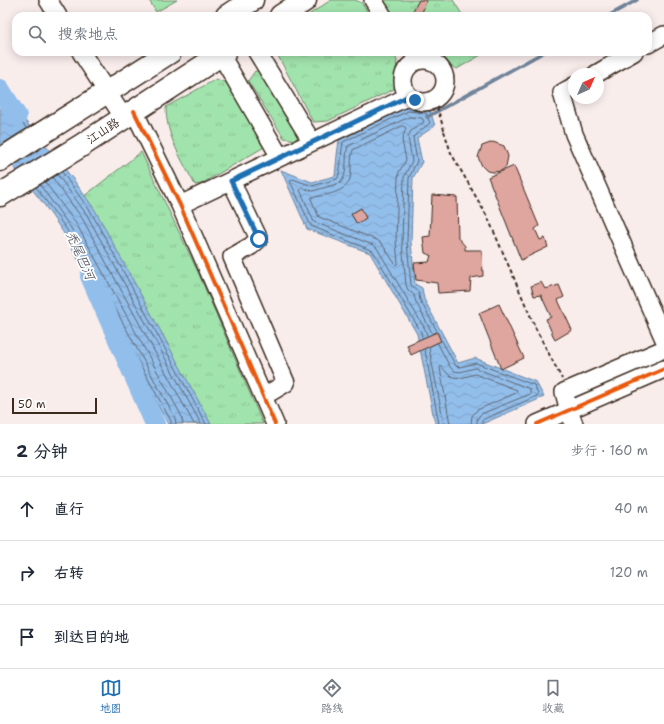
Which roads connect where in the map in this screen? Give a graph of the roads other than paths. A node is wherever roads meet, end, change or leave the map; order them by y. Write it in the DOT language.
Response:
graph roads {
  1 [pos="48,0"];
  2 [pos="252,0"];
  3 [pos="306,0"];
  4 [pos="373,0"];
  5 [pos="56,12"];
  6 [pos="233,12"];
  7 [pos="287,12"];
  8 [pos="380,12"];
  9 [pos="664,35"];
  10 [pos="652,42"];
  11 [pos="84,56"];
  12 [pos="164,56"];
  13 [pos="218,56"];
  14 [pos="225,56"];
  15 [pos="259,56"];
  16 [pos="627,56"];
  17 [pos="408,58"];
  18 [pos="604,69"];
  19 [pos="568,90"];
  20 [pos="106,92"];
  21 [pos="409,96"];
  22 [pos="129,115"];
  23 [pos="312,142"];
  24 [pos="280,157"];
  25 [pos="0,159"];
  26 [pos="231,181"];
  27 [pos="0,195"];
  28 [pos="180,205"];
  29 [pos="664,339"];
  30 [pos="664,349"];
  31 [pos="664,370"];
  32 [pos="271,392"];
  33 [pos="571,417"];
  34 [pos="275,424"];
  35 [pos="537,424"];
  1 -- 5 [label="street"];
  2 -- 6 [label="main road"];
  3 -- 7 [label="main road"];
  4 -- 8 [label="street"];
  9 -- 10 [label="street"];
  11 -- 20 [label="street"];
  12 -- 20 [label="main road"];
  13 -- 22 [label="main road, 江山路"];
  14 -- 24 [label="street"];
  15 -- 23 [label="street"];
  16 -- 18 [label="street"];
  17 -- 21 [label="street"];
  17 -- 21 [label="street"];
  19 -- 29 [label="street"];
  20 -- 22 [label="street"];
  20 -- 25 [label="main road"];
  21 -- 23 [label="street"];
  22 -- 27 [label="main road, 江山路"];
  22 -- 28 [label="street"];
  23 -- 24 [label="street"];
  24 -- 26 [label="street"];
  26 -- 28 [label="street"];
  26 -- 32 [label="street"];
  28 -- 34 [label="street"];
  30 -- 33 [label="street"];
  31 -- 33 [label="street"];
  33 -- 35 [label="street"];
}
